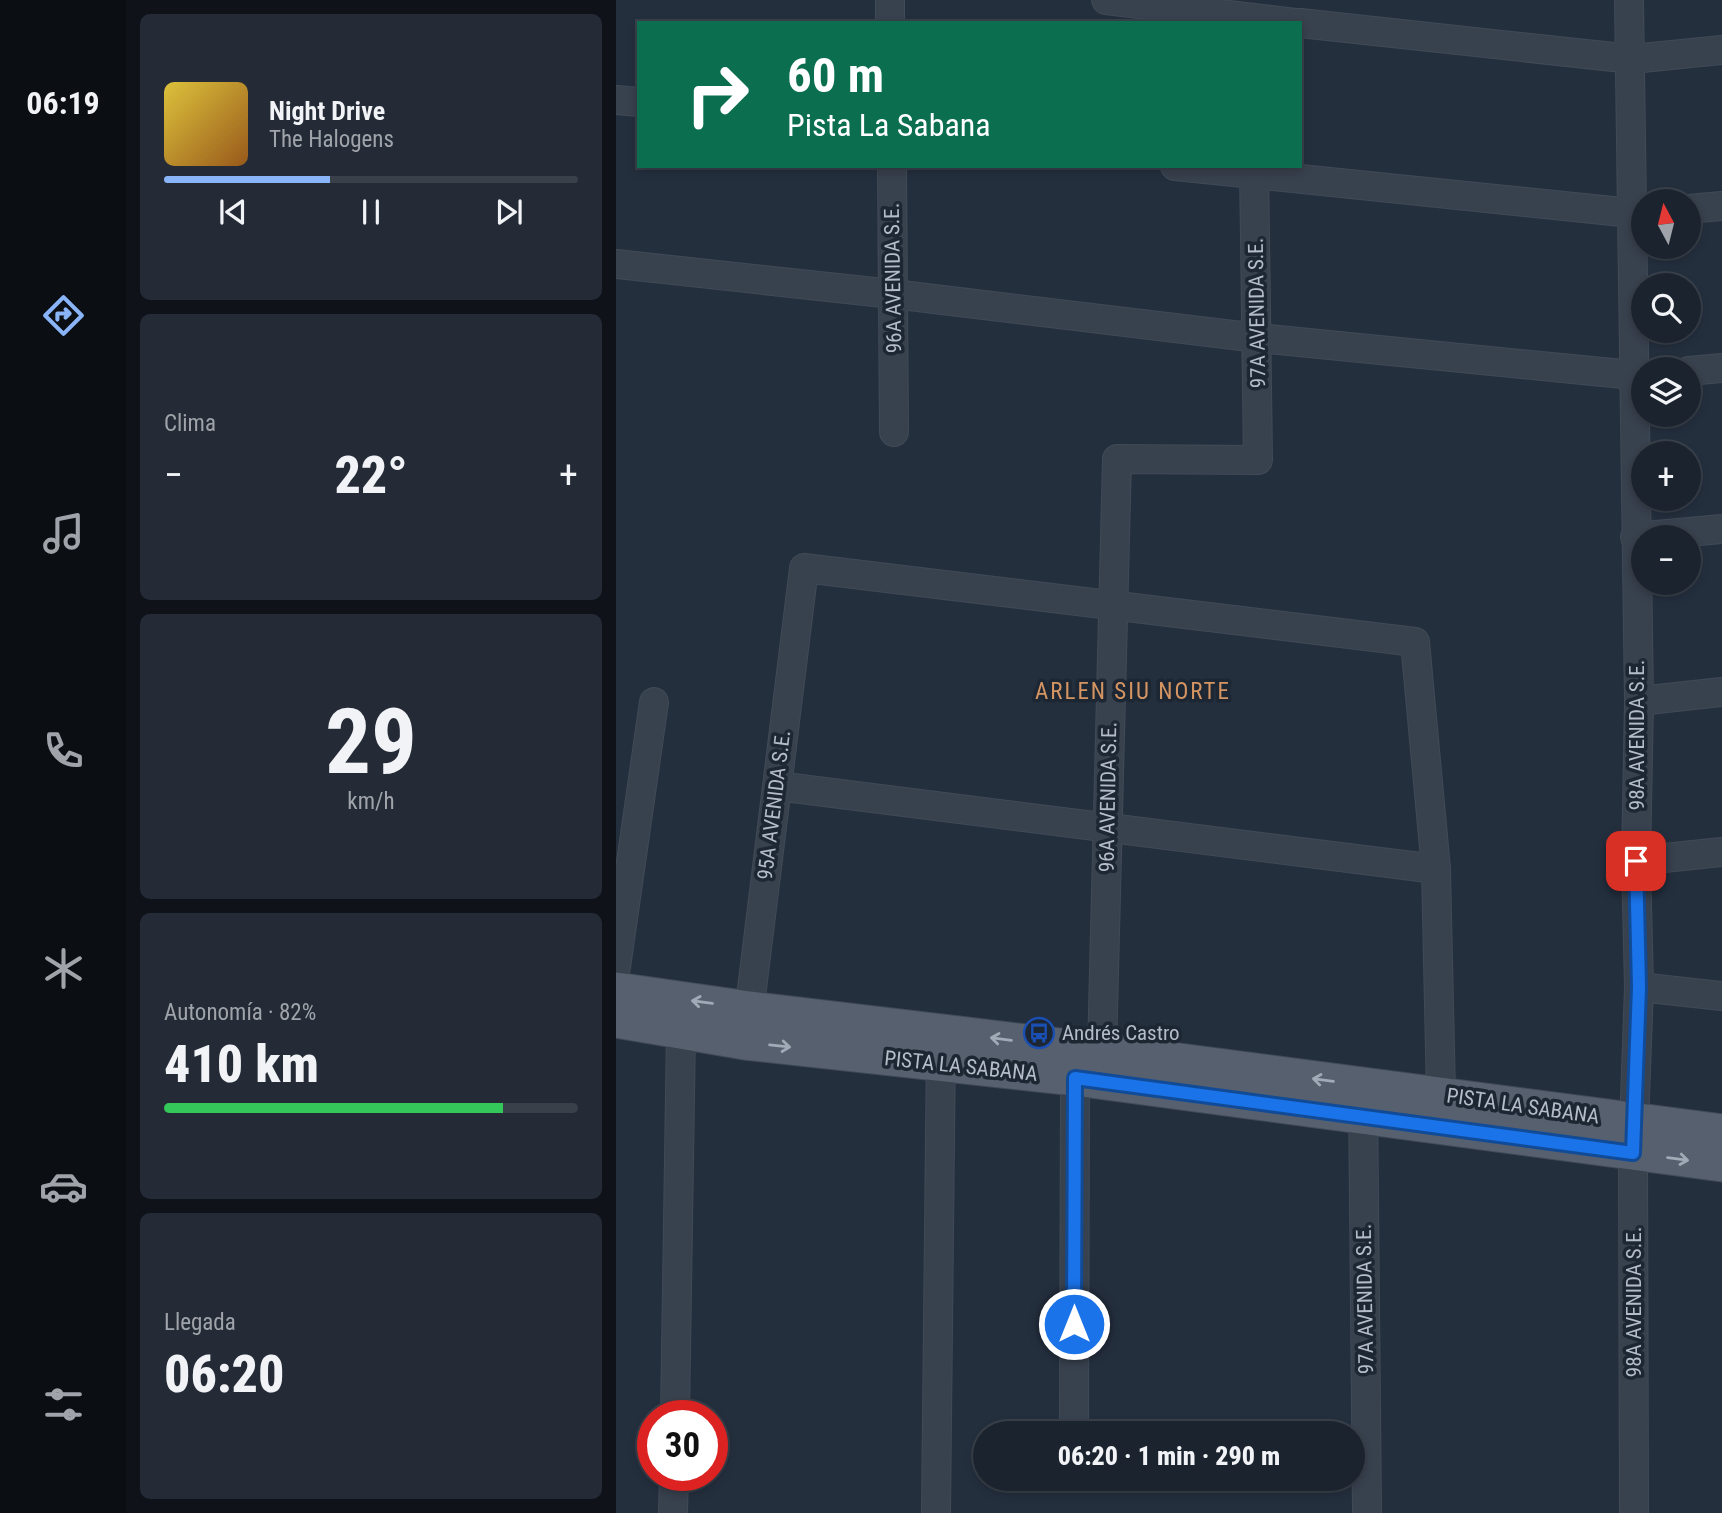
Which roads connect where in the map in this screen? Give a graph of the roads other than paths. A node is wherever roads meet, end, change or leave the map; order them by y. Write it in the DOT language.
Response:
graph roads {
  1 [pos="890,0"];
  2 [pos="1106,0"];
  3 [pos="1629,0"];
  4 [pos="1251,14"];
  5 [pos="890,21"];
  6 [pos="1285,21"];
  7 [pos="1302,23"];
  8 [pos="1722,50"];
  9 [pos="1632,59"];
  10 [pos="616,100"];
  11 [pos="637,102"];
  12 [pos="892,168"];
  13 [pos="1207,168"];
  14 [pos="1254,171"];
  15 [pos="1636,189"];
  16 [pos="1722,206"];
  17 [pos="1701,208"];
  18 [pos="1631,212"];
  19 [pos="1638,259"];
  20 [pos="616,264"];
  21 [pos="893,294"];
  22 [pos="1258,338"];
  23 [pos="1640,357"];
  24 [pos="1722,368"];
  25 [pos="1701,370"];
  26 [pos="1631,375"];
  27 [pos="1638,427"];
  28 [pos="894,432"];
  29 [pos="1117,459"];
  30 [pos="1635,525"];
  31 [pos="1722,528"];
  32 [pos="1701,530"];
  33 [pos="1636,595"];
  34 [pos="1113,604"];
  35 [pos="1722,692"];
  36 [pos="1639,701"];
  37 [pos="654,702"];
  38 [pos="777,786"];
  39 [pos="1108,826"];
  40 [pos="1722,852"];
  41 [pos="1636,861"];
  42 [pos="1436,869"];
  43 [pos="616,967"];
  44 [pos="1639,987"];
  45 [pos="616,989"];
  46 [pos="1722,996"];
  47 [pos="616,1020"];
  48 [pos="747,1026"];
  49 [pos="681,1031"];
  50 [pos="941,1048"];
  51 [pos="1102,1051"];
  52 [pos="1075,1078"];
  53 [pos="1441,1095"];
  54 [pos="1363,1101"];
  55 [pos="1722,1132"];
  56 [pos="1634,1137"];
  57 [pos="1722,1164"];
  58 [pos="675,1400"];
  59 [pos="1074,1421"];
  60 [pos="674,1491"];
  61 [pos="673,1513"];
  62 [pos="936,1513"];
  63 [pos="1367,1513"];
  64 [pos="1634,1513"];
  1 -- 5 [label="street"];
  2 -- 4 [label="street"];
  3 -- 9 [label="street, 98A AVENIDA S.E."];
  4 -- 6 [label="street"];
  7 -- 9 [label="street"];
  8 -- 9 [label="street"];
  9 -- 15 [label="street, 98A AVENIDA S.E."];
  10 -- 11 [label="street"];
  12 -- 21 [label="street, 96A AVENIDA S.E."];
  13 -- 14 [label="street"];
  14 -- 18 [label="street"];
  14 -- 22 [label="street, 97A AVENIDA S.E."];
  16 -- 17 [label="street"];
  19 -- 23 [label="street, 98A AVENIDA S.E."];
  20 -- 21 [label="street"];
  21 -- 22 [label="street"];
  21 -- 28 [label="street, 96A AVENIDA S.E."];
  22 -- 26 [label="street"];
  22 -- 29 [label="street, 97A AVENIDA S.E."];
  24 -- 25 [label="street"];
  27 -- 30 [label="street, 98A AVENIDA S.E."];
  29 -- 34 [label="street, 96A AVENIDA S.E."];
  31 -- 32 [label="street"];
  33 -- 36 [label="street, 98A AVENIDA S.E."];
  34 -- 38 [label="street, 95A AVENIDA S.E."];
  34 -- 39 [label="street, 96A AVENIDA S.E."];
  34 -- 42 [label="street"];
  35 -- 36 [label="street"];
  36 -- 41 [label="street, 98A AVENIDA S.E."];
  37 -- 43 [label="street"];
  38 -- 39 [label="street"];
  38 -- 48 [label="street, 95A AVENIDA S.E."];
  39 -- 42 [label="street"];
  39 -- 51 [label="street, 96A AVENIDA S.E."];
  40 -- 41 [label="street"];
  41 -- 44 [label="street, 98A AVENIDA S.E."];
  42 -- 53 [label="street"];
  44 -- 46 [label="street"];
  44 -- 56 [label="street, 98A AVENIDA S.E."];
  48 -- 45 [label="main road, PISTA LA SABANA, one-way"];
  47 -- 49 [label="main road, PISTA LA SABANA"];
  48 -- 49 [label="main road, PISTA LA SABANA"];
  48 -- 50 [label="main road, PISTA LA SABANA"];
  49 -- 58 [label="street"];
  51 -- 50 [label="main road, PISTA LA SABANA, one-way"];
  50 -- 52 [label="main road, PISTA LA SABANA"];
  50 -- 62 [label="street"];
  54 -- 51 [label="main road, PISTA LA SABANA, one-way"];
  52 -- 54 [label="main road, PISTA LA SABANA"];
  52 -- 59 [label="street"];
  53 -- 54 [label="main road, PISTA LA SABANA"];
  53 -- 56 [label="main road, PISTA LA SABANA"];
  54 -- 56 [label="main road, PISTA LA SABANA"];
  54 -- 63 [label="street, 97A AVENIDA S.E."];
  55 -- 56 [label="main road, PISTA LA SABANA"];
  56 -- 57 [label="main road, PISTA LA SABANA, one-way"];
  56 -- 64 [label="street, 98A AVENIDA S.E."];
  60 -- 61 [label="street"];
}
